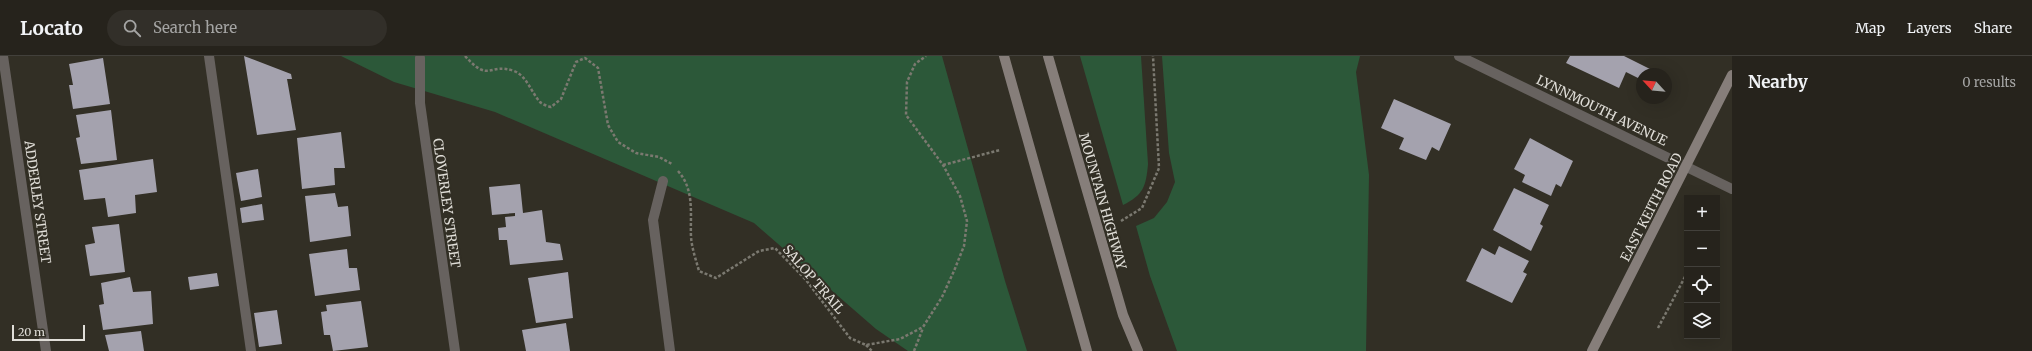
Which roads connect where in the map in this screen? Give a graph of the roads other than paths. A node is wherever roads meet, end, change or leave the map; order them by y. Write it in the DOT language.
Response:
graph roads {
  1 [pos="3,56"];
  2 [pos="209,56"];
  3 [pos="1004,56"];
  4 [pos="1048,56"];
  5 [pos="1459,56"];
  6 [pos="420,58"];
  7 [pos="1732,75"];
  8 [pos="1687,166"];
  9 [pos="663,181"];
  10 [pos="1732,189"];
  11 [pos="46,351"];
  12 [pos="251,351"];
  13 [pos="455,351"];
  14 [pos="670,351"];
  15 [pos="1087,351"];
  16 [pos="1138,351"];
  17 [pos="1592,351"];
  1 -- 11 [label="street, ADDERLEY STREET"];
  2 -- 12 [label="street"];
  3 -- 15 [label="main road"];
  4 -- 16 [label="main road, MOUNTAIN HIGHWAY"];
  5 -- 8 [label="street, LYNNMOUTH AVENUE"];
  6 -- 13 [label="street, CLOVERLEY STREET"];
  7 -- 8 [label="main road, EAST KEITH ROAD"];
  8 -- 10 [label="street, LYNNMOUTH AVENUE"];
  8 -- 17 [label="main road, EAST KEITH ROAD"];
  9 -- 14 [label="street"];
}
